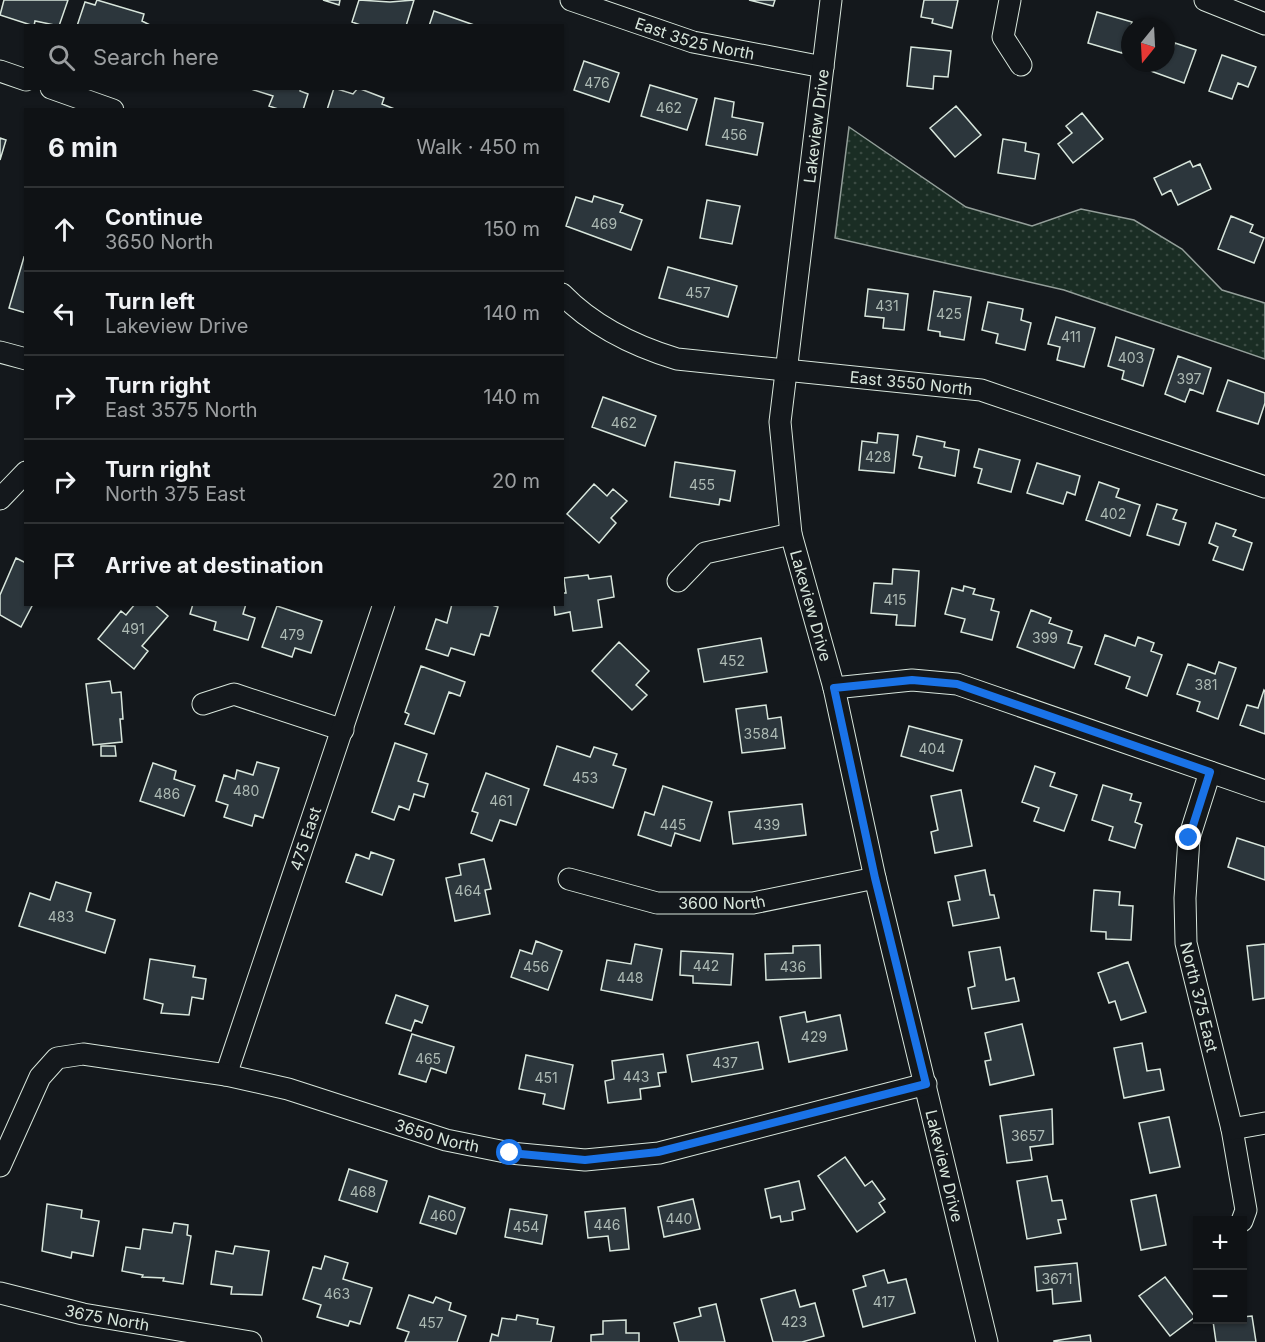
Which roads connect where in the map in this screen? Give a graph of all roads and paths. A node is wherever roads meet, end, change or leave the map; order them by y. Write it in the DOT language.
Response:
graph roads {
  1 [pos="571,0"];
  2 [pos="831,0"];
  3 [pos="1010,0"];
  4 [pos="1205,0"];
  5 [pos="1265,24"];
  6 [pos="1021,65"];
  7 [pos="823,67"];
  8 [pos="0,71"];
  9 [pos="24,79"];
  10 [pos="57,90"];
  11 [pos="107,108"];
  12 [pos="564,296"];
  13 [pos="0,352"];
  14 [pos="24,358"];
  15 [pos="785,369"];
  16 [pos="24,474"];
  17 [pos="1265,487"];
  18 [pos="0,499"];
  19 [pos="791,534"];
  20 [pos="678,581"];
  21 [pos="383,606"];
  22 [pos="834,688"];
  23 [pos="203,704"];
  24 [pos="343,730"];
  25 [pos="1210,772"];
  26 [pos="1265,791"];
  27 [pos="875,878"];
  28 [pos="569,879"];
  29 [pos="226,1075"];
  30 [pos="926,1084"];
  31 [pos="1265,1123"];
  32 [pos="1232,1129"];
  33 [pos="0,1166"];
  34 [pos="1244,1216"];
  35 [pos="0,1293"];
  36 [pos="154,1334"];
  37 [pos="251,1342"];
  38 [pos="987,1342"];
  1 -- 7 [label="street, East 3525 North"];
  2 -- 7 [label="street, Lakeview Drive"];
  3 -- 6 [label="street"];
  4 -- 5 [label="street"];
  7 -- 15 [label="street, Lakeview Drive"];
  8 -- 9 [label="street"];
  10 -- 11 [label="street"];
  12 -- 15 [label="street, East 3550 North"];
  13 -- 14 [label="street"];
  15 -- 17 [label="street, East 3550 North"];
  15 -- 19 [label="street, Lakeview Drive"];
  16 -- 18 [label="street"];
  19 -- 20 [label="street"];
  19 -- 22 [label="street, Lakeview Drive"];
  21 -- 24 [label="street, 475 East"];
  22 -- 25 [label="street"];
  22 -- 27 [label="street, Lakeview Drive"];
  23 -- 24 [label="street"];
  24 -- 29 [label="street, 475 East"];
  25 -- 26 [label="street"];
  25 -- 32 [label="street, North 375 East"];
  27 -- 28 [label="street, 3600 North"];
  27 -- 30 [label="street, Lakeview Drive"];
  29 -- 30 [label="street, 3650 North"];
  29 -- 33 [label="street, 3650 North"];
  30 -- 38 [label="street, Lakeview Drive"];
  31 -- 32 [label="street"];
  32 -- 34 [label="street, North 375 East"];
  35 -- 36 [label="street, 3675 North"];
  36 -- 37 [label="street, 3675 North"];
}
